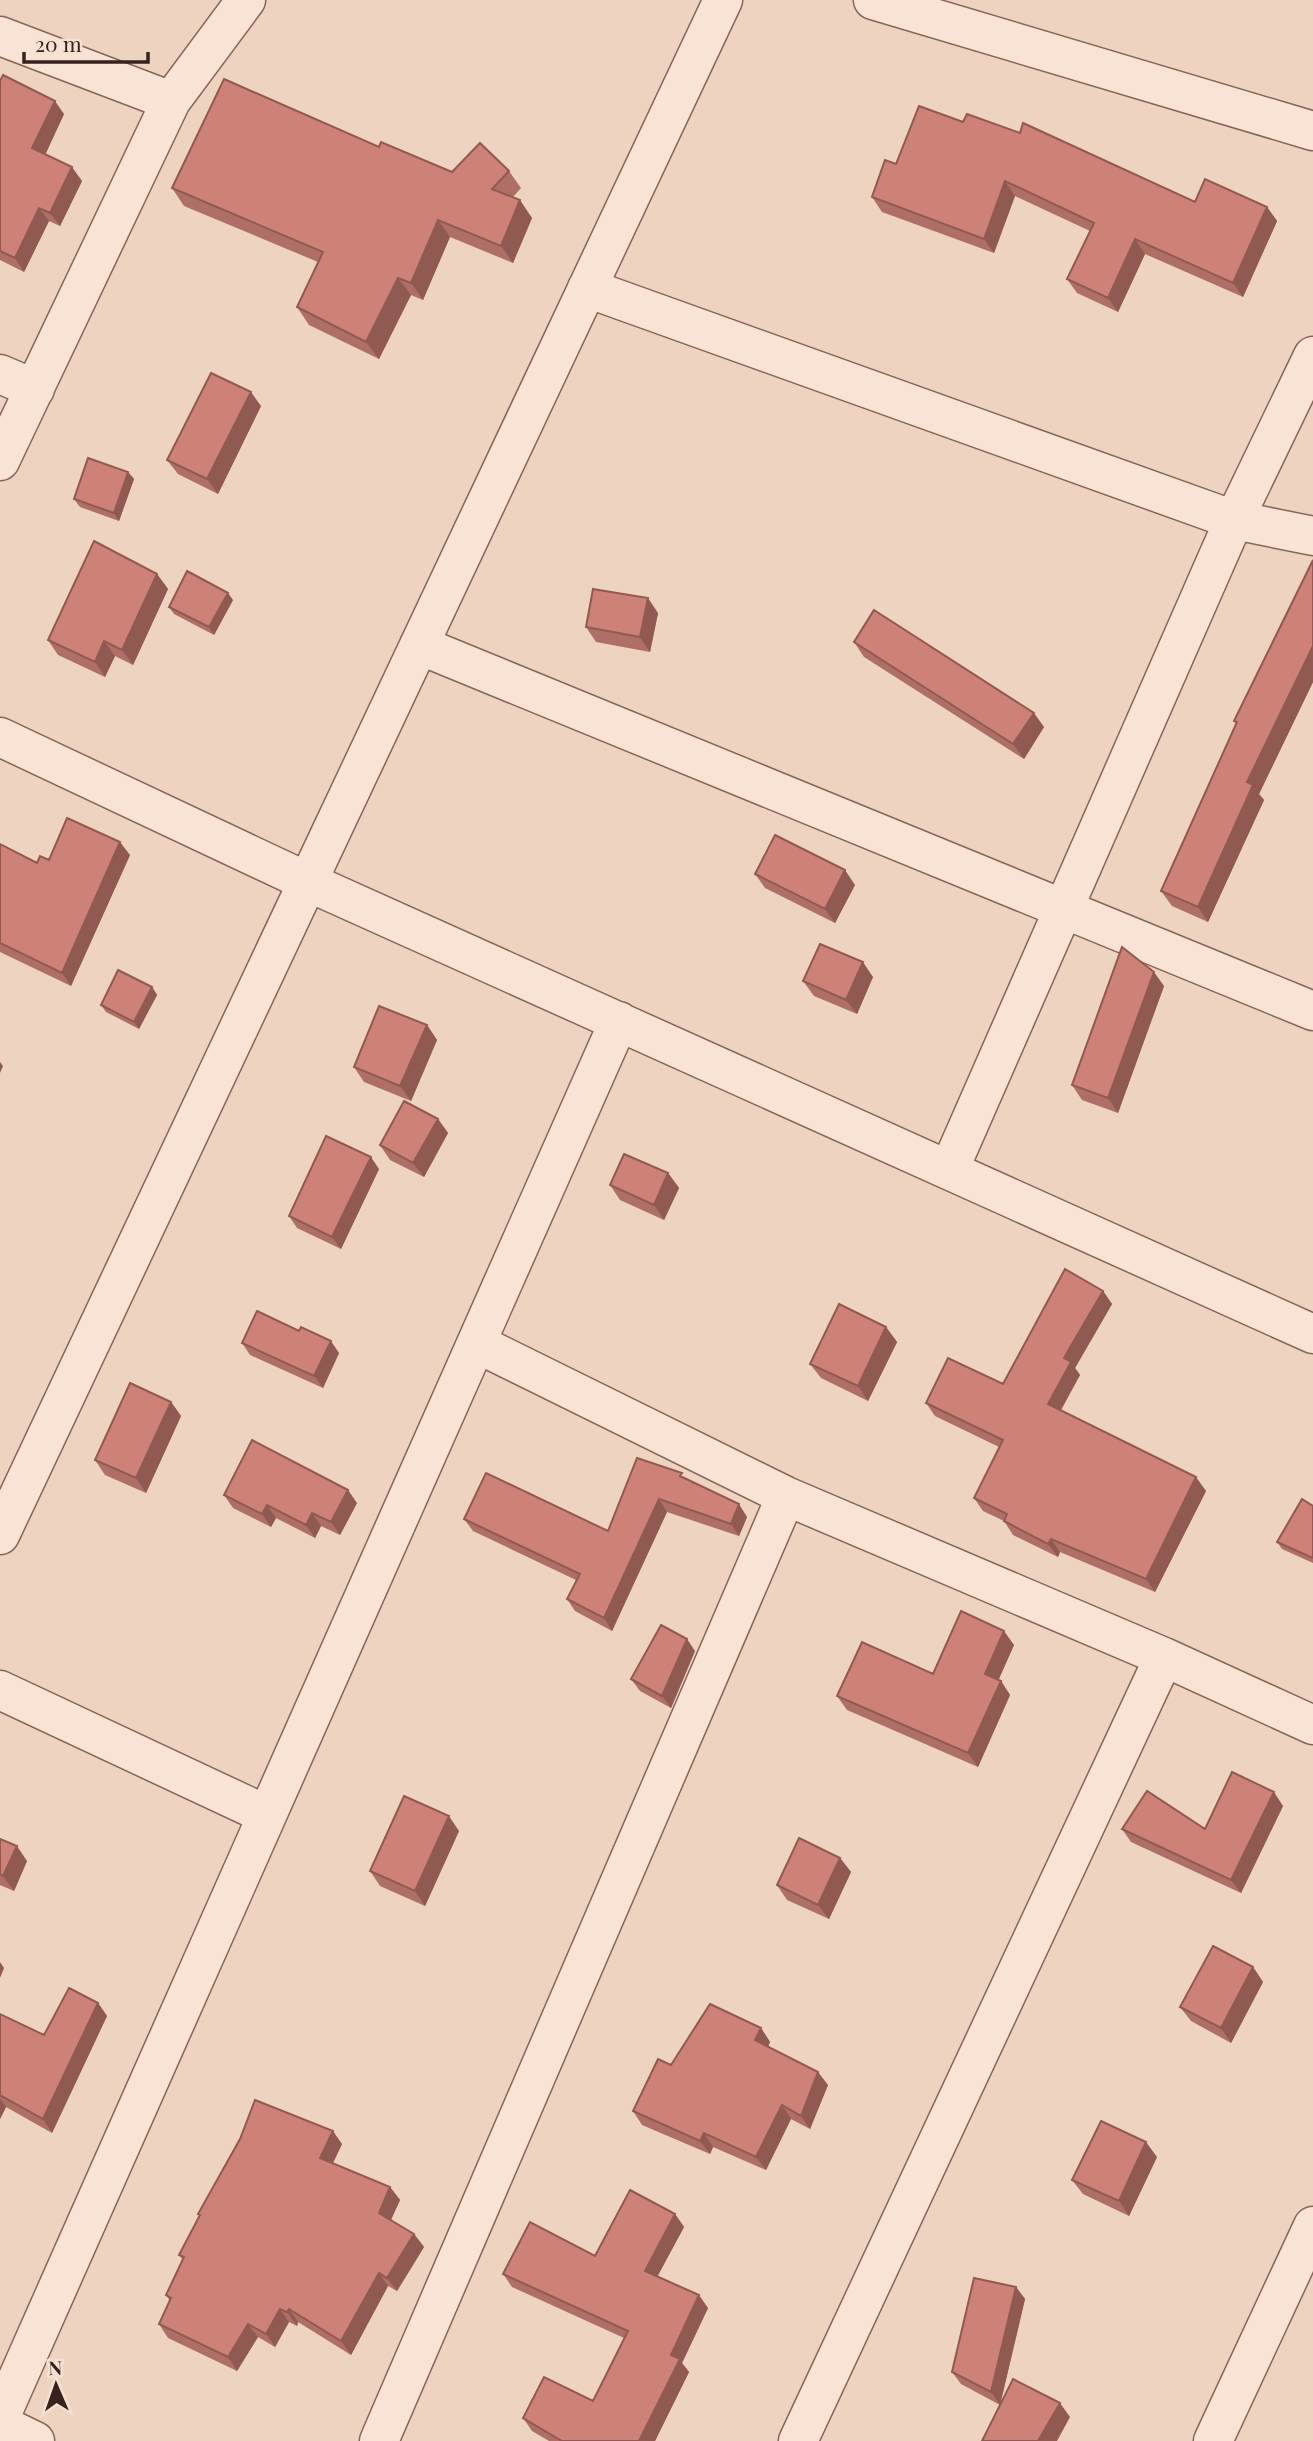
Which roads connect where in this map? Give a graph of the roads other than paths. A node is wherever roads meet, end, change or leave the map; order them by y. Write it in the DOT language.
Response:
graph roads {
  1 [pos="246,0"];
  2 [pos="723,0"];
  3 [pos="873,0"];
  4 [pos="0,36"];
  5 [pos="171,101"];
  6 [pos="1313,131"];
  7 [pos="587,288"];
  8 [pos="1313,356"];
  9 [pos="0,373"];
  10 [pos="35,389"];
  11 [pos="0,461"];
  12 [pos="1234,520"];
  13 [pos="1313,536"];
  14 [pos="419,645"];
  15 [pos="0,737"];
  16 [pos="308,882"];
  17 [pos="1064,908"];
  18 [pos="1313,1011"];
  19 [pos="618,1021"];
  20 [pos="949,1170"];
  21 [pos="1313,1334"];
  22 [pos="478,1344"];
  23 [pos="786,1496"];
  24 [pos="0,1535"];
  25 [pos="1164,1657"];
  26 [pos="0,1690"];
  27 [pos="1313,1726"];
  28 [pos="267,1815"];
  29 [pos="1313,2226"];
  30 [pos="0,2418"];
  31 [pos="0,2424"];
  32 [pos="35,2441"];
  33 [pos="379,2441"];
  34 [pos="798,2441"];
  35 [pos="1213,2441"];
  1 -- 5 [label="street"];
  2 -- 7 [label="street"];
  3 -- 6 [label="street"];
  4 -- 5 [label="street"];
  5 -- 10 [label="street"];
  7 -- 12 [label="street"];
  7 -- 14 [label="street"];
  8 -- 12 [label="street"];
  9 -- 10 [label="street"];
  10 -- 11 [label="street"];
  12 -- 13 [label="street"];
  12 -- 17 [label="street"];
  14 -- 16 [label="street"];
  14 -- 17 [label="street"];
  15 -- 16 [label="street"];
  16 -- 19 [label="street"];
  16 -- 24 [label="street"];
  17 -- 18 [label="street"];
  17 -- 20 [label="street"];
  19 -- 20 [label="street"];
  19 -- 22 [label="street"];
  20 -- 21 [label="street"];
  22 -- 23 [label="street"];
  22 -- 28 [label="street"];
  23 -- 25 [label="street"];
  23 -- 33 [label="street"];
  25 -- 27 [label="street"];
  25 -- 34 [label="street"];
  26 -- 28 [label="street"];
  28 -- 30 [label="street"];
  29 -- 35 [label="street"];
  31 -- 32 [label="street"];
}
